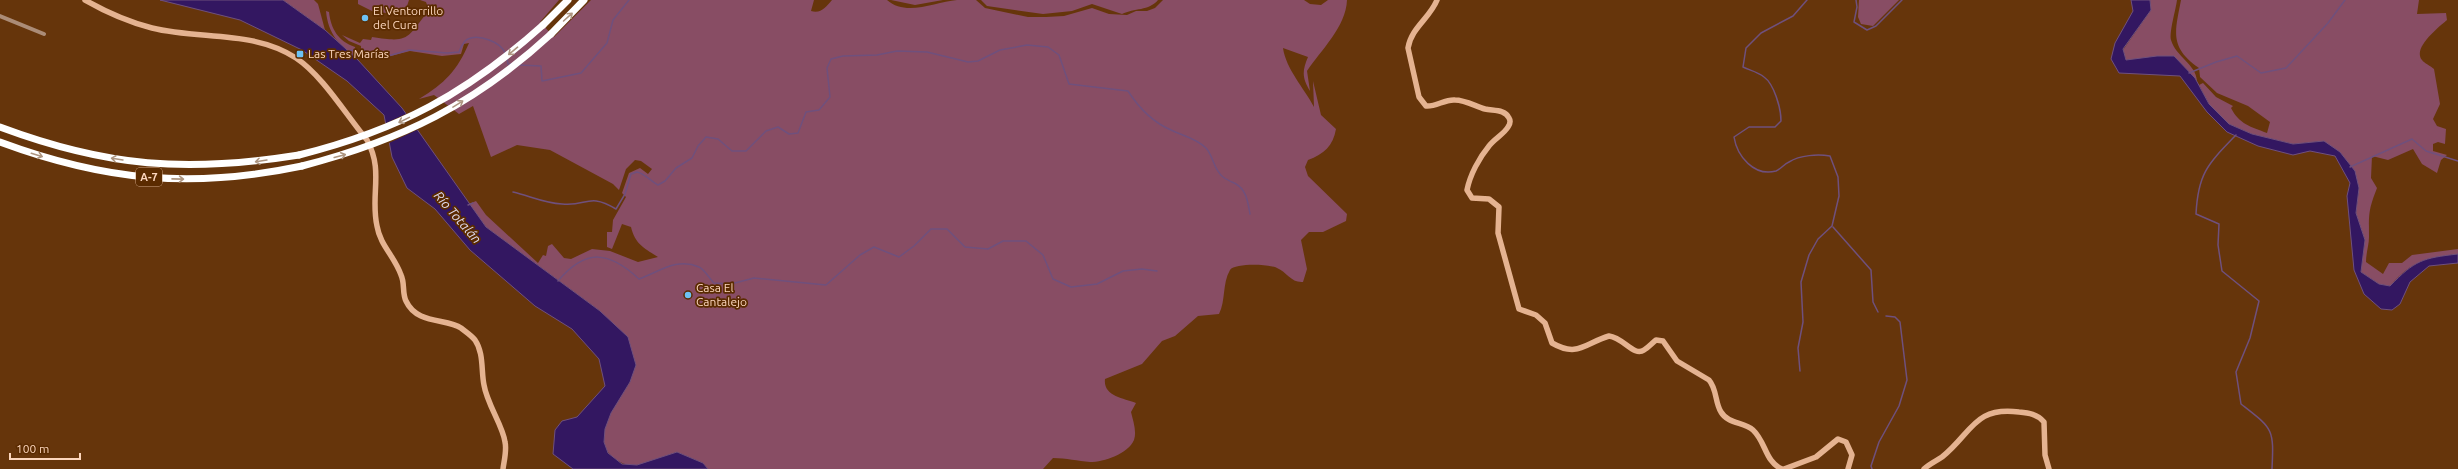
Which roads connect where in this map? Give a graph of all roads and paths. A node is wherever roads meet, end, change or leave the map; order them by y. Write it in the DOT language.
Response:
graph roads {
  1 [pos="85,0"];
  2 [pos="568,0"];
  3 [pos="584,0"];
  4 [pos="1437,0"];
  5 [pos="0,16"];
  6 [pos="44,34"];
  7 [pos="0,127"];
  8 [pos="0,142"];
  9 [pos="503,469"];
  10 [pos="1783,469"];
  11 [pos="1848,469"];
  12 [pos="1924,469"];
  13 [pos="2049,469"];
  1 -- 9 [label="main road"];
  2 -- 7 [label="highway, A-7, one-way, bridge"];
  8 -- 3 [label="highway, A-7, one-way, bridge"];
  4 -- 10 [label="main road"];
  5 -- 6 [label="street"];
  10 -- 11 [label="main road"];
  12 -- 13 [label="main road"];
}
